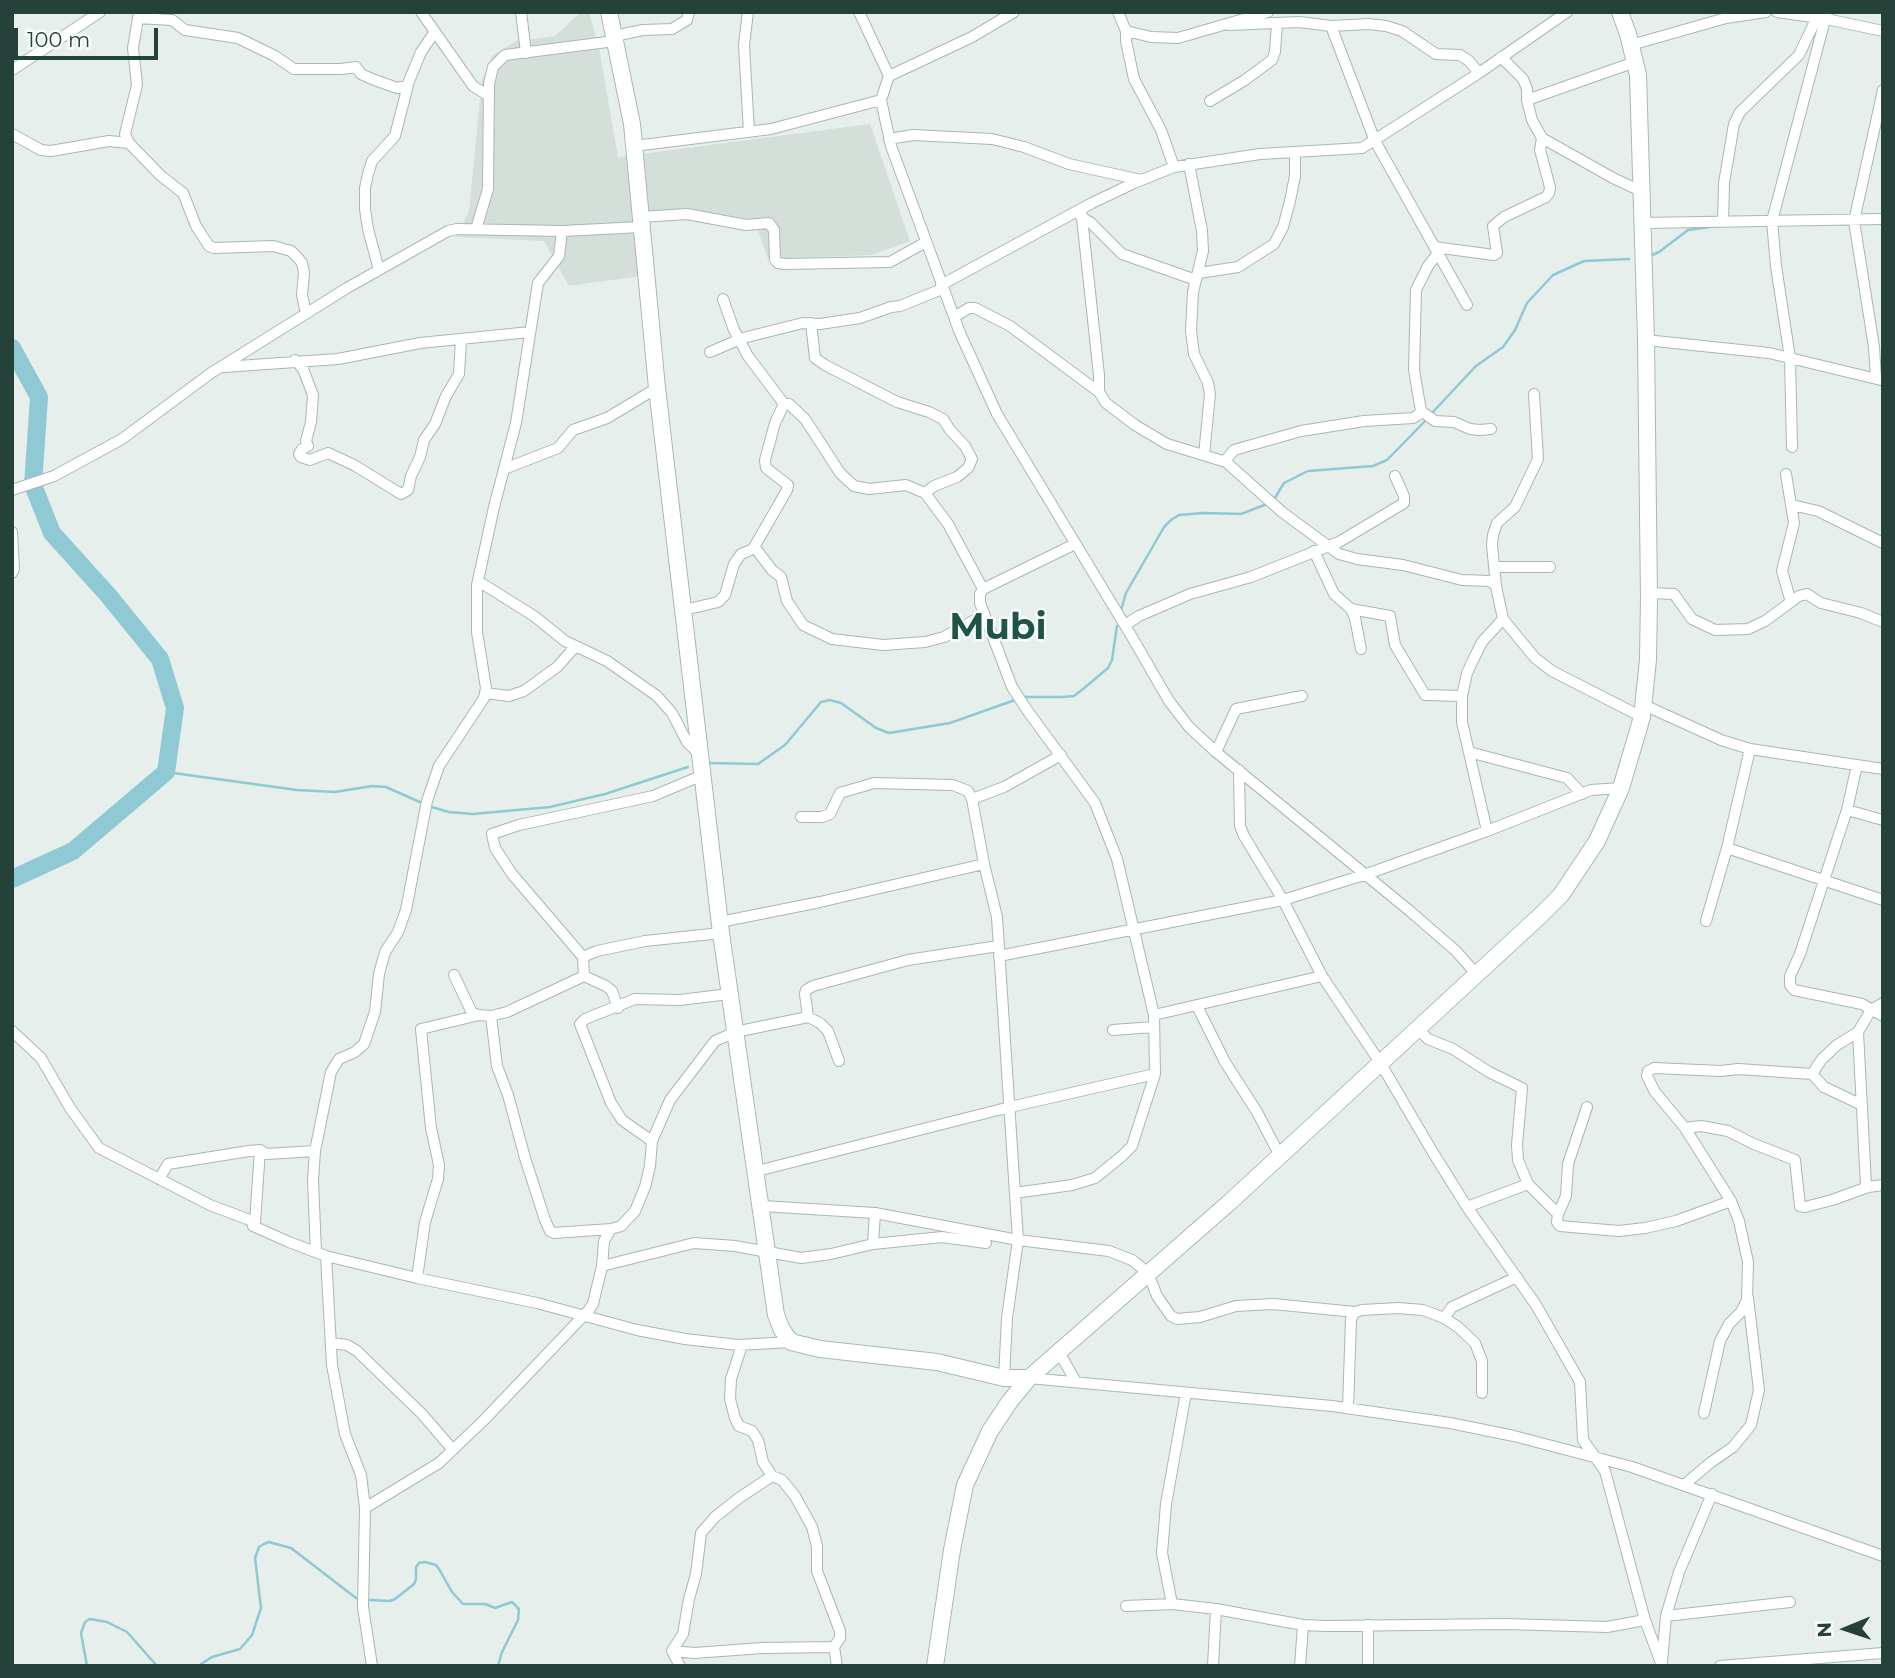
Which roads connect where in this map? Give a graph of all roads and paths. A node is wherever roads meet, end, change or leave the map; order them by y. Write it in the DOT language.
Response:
graph roads {
  1 [pos="100,12"];
  2 [pos="421,12"];
  3 [pos="521,12"];
  4 [pos="609,12"];
  5 [pos="689,12"];
  6 [pos="748,12"];
  7 [pos="859,12"];
  8 [pos="1014,12"];
  9 [pos="1118,12"];
  10 [pos="1268,12"];
  11 [pos="1620,12"];
  12 [pos="1766,12"];
  13 [pos="1777,12"];
  14 [pos="1565,13"];
  15 [pos="1823,16"];
  16 [pos="1277,23"];
  17 [pos="1229,25"];
  18 [pos="1331,26"];
  19 [pos="1126,31"];
  20 [pos="1883,31"];
  21 [pos="434,33"];
  22 [pos="615,39"];
  23 [pos="1631,45"];
  24 [pos="526,53"];
  25 [pos="1501,57"];
  26 [pos="1635,62"];
  27 [pos="12,70"];
  28 [pos="1479,73"];
  29 [pos="889,76"];
  30 [pos="407,86"];
  31 [pos="1883,90"];
  32 [pos="489,96"];
  33 [pos="881,100"];
  34 [pos="1527,100"];
  35 [pos="1210,101"];
  36 [pos="749,132"];
  37 [pos="12,134"];
  38 [pos="1542,138"];
  39 [pos="888,139"];
  40 [pos="1374,141"];
  41 [pos="129,144"];
  42 [pos="634,146"];
  43 [pos="1295,152"];
  44 [pos="1189,164"];
  45 [pos="1174,167"];
  46 [pos="1141,180"];
  47 [pos="1643,192"];
  48 [pos="1081,213"];
  49 [pos="1883,219"];
  50 [pos="1854,220"];
  51 [pos="1772,221"];
  52 [pos="641,222"];
  53 [pos="1723,222"];
  54 [pos="1643,223"];
  55 [pos="476,229"];
  56 [pos="562,230"];
  57 [pos="926,242"];
  58 [pos="1436,250"];
  59 [pos="379,270"];
  60 [pos="1197,277"];
  61 [pos="942,287"];
  62 [pos="723,299"];
  63 [pos="1467,305"];
  64 [pos="306,314"];
  65 [pos="954,317"];
  66 [pos="811,323"];
  67 [pos="530,332"];
  68 [pos="461,340"];
  69 [pos="739,340"];
  70 [pos="1646,340"];
  71 [pos="709,352"];
  72 [pos="1790,358"];
  73 [pos="295,360"];
  74 [pos="223,367"];
  75 [pos="1880,379"];
  76 [pos="657,388"];
  77 [pos="1098,392"];
  78 [pos="1534,394"];
  79 [pos="785,404"];
  80 [pos="1423,412"];
  81 [pos="1491,429"];
  82 [pos="1792,447"];
  83 [pos="1204,455"];
  84 [pos="1225,461"];
  85 [pos="504,470"];
  86 [pos="1786,474"];
  87 [pos="1395,476"];
  88 [pos="12,490"];
  89 [pos="925,493"];
  90 [pos="1791,505"];
  91 [pos="12,532"];
  92 [pos="1883,543"];
  93 [pos="1075,544"];
  94 [pos="1326,546"];
  95 [pos="753,550"];
  96 [pos="1314,551"];
  97 [pos="1495,567"];
  98 [pos="1550,567"];
  99 [pos="12,573"];
  100 [pos="478,581"];
  101 [pos="1496,586"];
  102 [pos="983,589"];
  103 [pos="1649,593"];
  104 [pos="1791,602"];
  105 [pos="1351,609"];
  106 [pos="684,610"];
  107 [pos="984,615"];
  108 [pos="1503,619"];
  109 [pos="1883,622"];
  110 [pos="1125,625"];
  111 [pos="575,647"];
  112 [pos="1361,649"];
  113 [pos="485,693"];
  114 [pos="1302,696"];
  115 [pos="1462,696"];
  116 [pos="1643,711"];
  117 [pos="1750,749"];
  118 [pos="1216,752"];
  119 [pos="1469,752"];
  120 [pos="700,755"];
  121 [pos="1061,755"];
  122 [pos="1857,765"];
  123 [pos="1883,769"];
  124 [pos="1239,770"];
  125 [pos="703,775"];
  126 [pos="1621,788"];
  127 [pos="1582,794"];
  128 [pos="972,799"];
  129 [pos="1847,810"];
  130 [pos="801,817"];
  131 [pos="1883,820"];
  132 [pos="1487,831"];
  133 [pos="1727,848"];
  134 [pos="984,864"];
  135 [pos="1364,875"];
  136 [pos="1825,881"];
  137 [pos="1283,900"];
  138 [pos="1883,900"];
  139 [pos="1706,921"];
  140 [pos="720,927"];
  141 [pos="1133,930"];
  142 [pos="999,951"];
  143 [pos="583,957"];
  144 [pos="454,975"];
  145 [pos="1478,975"];
  146 [pos="584,976"];
  147 [pos="1322,976"];
  148 [pos="729,993"];
  149 [pos="1883,1003"];
  150 [pos="1197,1006"];
  151 [pos="618,1008"];
  152 [pos="1871,1010"];
  153 [pos="479,1015"];
  154 [pos="491,1016"];
  155 [pos="1883,1016"];
  156 [pos="808,1017"];
  157 [pos="1154,1021"];
  158 [pos="1112,1030"];
  159 [pos="1419,1030"];
  160 [pos="12,1031"];
  161 [pos="735,1032"];
  162 [pos="1858,1032"];
  163 [pos="839,1060"];
  164 [pos="1381,1064"];
  165 [pos="1155,1074"];
  166 [pos="1812,1074"];
  167 [pos="1862,1105"];
  168 [pos="1010,1107"];
  169 [pos="1587,1107"];
  170 [pos="1685,1128"];
  171 [pos="652,1141"];
  172 [pos="260,1150"];
  173 [pos="315,1152"];
  174 [pos="1280,1156"];
  175 [pos="757,1171"];
  176 [pos="159,1179"];
  177 [pos="1528,1184"];
  178 [pos="1883,1185"];
  179 [pos="1868,1187"];
  180 [pos="1015,1192"];
  181 [pos="1731,1200"];
  182 [pos="762,1206"];
  183 [pos="1467,1207"];
  184 [pos="875,1213"];
  185 [pos="1558,1214"];
  186 [pos="255,1222"];
  187 [pos="611,1229"];
  188 [pos="1018,1240"];
  189 [pos="986,1243"];
  190 [pos="873,1244"];
  191 [pos="767,1252"];
  192 [pos="321,1254"];
  193 [pos="602,1266"];
  194 [pos="1149,1273"];
  195 [pos="417,1278"];
  196 [pos="1517,1278"];
  197 [pos="1746,1285"];
  198 [pos="1355,1312"];
  199 [pos="581,1316"];
  200 [pos="1444,1318"];
  201 [pos="791,1342"];
  202 [pos="331,1343"];
  203 [pos="742,1345"];
  204 [pos="1059,1352"];
  205 [pos="1004,1378"];
  206 [pos="1029,1378"];
  207 [pos="1076,1382"];
  208 [pos="1186,1393"];
  209 [pos="1482,1393"];
  210 [pos="1348,1408"];
  211 [pos="1704,1413"];
  212 [pos="453,1450"];
  213 [pos="1593,1456"];
  214 [pos="772,1476"];
  215 [pos="1684,1485"];
  216 [pos="1712,1494"];
  217 [pos="365,1508"];
  218 [pos="1883,1556"];
  219 [pos="1790,1602"];
  220 [pos="1172,1604"];
  221 [pos="1126,1606"];
  222 [pos="1216,1609"];
  223 [pos="1666,1616"];
  224 [pos="1645,1620"];
  225 [pos="1303,1625"];
  226 [pos="1368,1626"];
  227 [pos="834,1647"];
  228 [pos="672,1651"];
  229 [pos="1883,1653"];
  230 [pos="372,1666"];
  231 [pos="680,1666"];
  232 [pos="836,1666"];
  233 [pos="935,1666"];
  234 [pos="1213,1666"];
  235 [pos="1300,1666"];
  236 [pos="1368,1666"];
  237 [pos="1660,1666"];
  238 [pos="1720,1666"];
  1 -- 27 [label="street"];
  2 -- 21 [label="street"];
  3 -- 24 [label="street"];
  4 -- 22 [label="main road"];
  5 -- 22 [label="street"];
  6 -- 36 [label="street"];
  7 -- 29 [label="street"];
  8 -- 29 [label="street"];
  9 -- 19 [label="street"];
  10 -- 17 [label="street"];
  11 -- 23 [label="main road"];
  12 -- 23 [label="street"];
  13 -- 15 [label="street"];
  14 -- 25 [label="street"];
  15 -- 20 [label="street"];
  15 -- 51 [label="street"];
  15 -- 53 [label="street"];
  16 -- 17 [label="street"];
  16 -- 18 [label="street"];
  16 -- 35 [label="street"];
  17 -- 19 [label="street"];
  18 -- 28 [label="street"];
  18 -- 40 [label="street"];
  19 -- 45 [label="street"];
  21 -- 30 [label="street"];
  21 -- 32 [label="street"];
  22 -- 24 [label="street"];
  22 -- 42 [label="main road"];
  23 -- 26 [label="main road"];
  24 -- 32 [label="street"];
  25 -- 28 [label="street"];
  25 -- 34 [label="street"];
  26 -- 34 [label="street"];
  26 -- 47 [label="main road"];
  28 -- 40 [label="street"];
  29 -- 33 [label="street"];
  30 -- 41 [label="street"];
  30 -- 59 [label="street"];
  31 -- 50 [label="street"];
  32 -- 55 [label="street"];
  33 -- 36 [label="street"];
  33 -- 39 [label="street"];
  34 -- 38 [label="street"];
  36 -- 42 [label="street"];
  37 -- 41 [label="street"];
  38 -- 47 [label="street"];
  38 -- 58 [label="street"];
  39 -- 46 [label="street"];
  39 -- 57 [label="street"];
  40 -- 43 [label="street"];
  40 -- 58 [label="street"];
  41 -- 64 [label="street"];
  42 -- 52 [label="main road"];
  43 -- 44 [label="street"];
  43 -- 60 [label="street"];
  44 -- 45 [label="street"];
  44 -- 60 [label="street"];
  45 -- 46 [label="street"];
  46 -- 48 [label="street"];
  47 -- 54 [label="main road"];
  48 -- 60 [label="street"];
  48 -- 61 [label="street"];
  48 -- 77 [label="street"];
  49 -- 50 [label="street"];
  50 -- 51 [label="street"];
  50 -- 75 [label="street"];
  51 -- 53 [label="street"];
  51 -- 72 [label="street"];
  52 -- 56 [label="street"];
  52 -- 57 [label="street"];
  52 -- 76 [label="main road"];
  53 -- 54 [label="street"];
  54 -- 70 [label="main road"];
  55 -- 56 [label="street"];
  55 -- 59 [label="street"];
  56 -- 67 [label="street"];
  57 -- 61 [label="street"];
  58 -- 63 [label="street"];
  58 -- 80 [label="street"];
  59 -- 64 [label="street"];
  60 -- 83 [label="street"];
  61 -- 65 [label="street"];
  61 -- 66 [label="street"];
  62 -- 69 [label="street"];
  64 -- 74 [label="street"];
  65 -- 77 [label="street"];
  65 -- 93 [label="street"];
  66 -- 69 [label="street"];
  66 -- 89 [label="street"];
  67 -- 68 [label="street"];
  67 -- 85 [label="street"];
  68 -- 73 [label="street"];
  68 -- 73 [label="street"];
  69 -- 71 [label="street"];
  69 -- 79 [label="street"];
  70 -- 72 [label="street"];
  70 -- 103 [label="main road"];
  72 -- 75 [label="street"];
  72 -- 82 [label="street"];
  73 -- 74 [label="street"];
  74 -- 88 [label="street"];
  76 -- 85 [label="street"];
  76 -- 106 [label="main road"];
  77 -- 83 [label="street"];
  78 -- 97 [label="street"];
  79 -- 89 [label="street"];
  79 -- 95 [label="street"];
  80 -- 81 [label="street"];
  80 -- 84 [label="street"];
  83 -- 84 [label="street"];
  84 -- 94 [label="street"];
  85 -- 100 [label="street"];
  86 -- 90 [label="street"];
  87 -- 94 [label="street"];
  89 -- 102 [label="street"];
  90 -- 92 [label="street"];
  90 -- 104 [label="street"];
  91 -- 99 [label="street"];
  93 -- 102 [label="street"];
  93 -- 110 [label="street"];
  94 -- 96 [label="street"];
  94 -- 101 [label="street"];
  95 -- 106 [label="street"];
  95 -- 107 [label="street"];
  96 -- 105 [label="street"];
  96 -- 110 [label="street"];
  97 -- 98 [label="street"];
  97 -- 101 [label="street"];
  100 -- 111 [label="street"];
  100 -- 113 [label="street"];
  101 -- 108 [label="street"];
  102 -- 107 [label="street"];
  103 -- 104 [label="street"];
  103 -- 116 [label="main road"];
  104 -- 109 [label="street"];
  105 -- 112 [label="street"];
  105 -- 115 [label="street"];
  106 -- 120 [label="main road"];
  107 -- 121 [label="street"];
  108 -- 115 [label="street"];
  108 -- 116 [label="street"];
  110 -- 118 [label="street"];
  111 -- 113 [label="street"];
  111 -- 120 [label="street"];
  113 -- 173 [label="street"];
  114 -- 118 [label="street"];
  115 -- 119 [label="street"];
  116 -- 117 [label="street"];
  116 -- 126 [label="main road"];
  117 -- 122 [label="street"];
  117 -- 133 [label="street"];
  118 -- 124 [label="street"];
  119 -- 127 [label="street"];
  119 -- 132 [label="street"];
  120 -- 125 [label="main road"];
  121 -- 128 [label="street"];
  121 -- 141 [label="street"];
  122 -- 123 [label="street"];
  122 -- 129 [label="street"];
  124 -- 135 [label="street"];
  124 -- 137 [label="street"];
  125 -- 140 [label="main road"];
  125 -- 143 [label="street"];
  126 -- 127 [label="street"];
  126 -- 145 [label="main road"];
  127 -- 132 [label="street"];
  128 -- 130 [label="street"];
  128 -- 134 [label="street"];
  129 -- 131 [label="street"];
  129 -- 136 [label="street"];
  132 -- 135 [label="street"];
  133 -- 136 [label="street"];
  133 -- 139 [label="street"];
  134 -- 140 [label="street"];
  134 -- 142 [label="street"];
  135 -- 137 [label="street"];
  135 -- 145 [label="street"];
  136 -- 138 [label="street"];
  136 -- 152 [label="street"];
  137 -- 141 [label="street"];
  137 -- 147 [label="street"];
  140 -- 143 [label="street"];
  140 -- 148 [label="main road"];
  141 -- 142 [label="street"];
  141 -- 157 [label="street"];
  142 -- 156 [label="street"];
  142 -- 168 [label="street"];
  143 -- 146 [label="street"];
  144 -- 153 [label="street"];
  145 -- 159 [label="main road"];
  146 -- 151 [label="street"];
  146 -- 154 [label="street"];
  147 -- 150 [label="street"];
  147 -- 164 [label="street"];
  148 -- 151 [label="street"];
  148 -- 161 [label="main road"];
  149 -- 152 [label="street"];
  150 -- 157 [label="street"];
  150 -- 174 [label="street"];
  151 -- 171 [label="street"];
  152 -- 155 [label="street"];
  152 -- 162 [label="street"];
  153 -- 154 [label="street"];
  153 -- 195 [label="street"];
  154 -- 187 [label="street"];
  156 -- 161 [label="street"];
  156 -- 163 [label="street"];
  157 -- 158 [label="street"];
  157 -- 165 [label="street"];
  159 -- 164 [label="main road"];
  159 -- 177 [label="street"];
  160 -- 176 [label="street"];
  161 -- 171 [label="street"];
  161 -- 175 [label="main road"];
  162 -- 166 [label="street"];
  162 -- 167 [label="street"];
  164 -- 174 [label="main road"];
  164 -- 183 [label="street"];
  165 -- 168 [label="street"];
  165 -- 180 [label="street"];
  166 -- 167 [label="street"];
  166 -- 170 [label="street"];
  167 -- 179 [label="street"];
  168 -- 175 [label="street"];
  168 -- 180 [label="street"];
  169 -- 185 [label="street"];
  170 -- 179 [label="street"];
  170 -- 181 [label="street"];
  171 -- 187 [label="street"];
  172 -- 173 [label="street"];
  172 -- 176 [label="street"];
  172 -- 186 [label="street"];
  173 -- 192 [label="street"];
  174 -- 194 [label="main road"];
  175 -- 182 [label="main road"];
  176 -- 186 [label="street"];
  177 -- 183 [label="street"];
  177 -- 185 [label="street"];
  178 -- 179 [label="street"];
  180 -- 188 [label="street"];
  181 -- 185 [label="street"];
  181 -- 197 [label="street"];
  182 -- 184 [label="street"];
  182 -- 191 [label="main road"];
  183 -- 196 [label="street"];
  184 -- 188 [label="street"];
  184 -- 190 [label="street"];
  186 -- 192 [label="street"];
  187 -- 193 [label="street"];
  188 -- 194 [label="street"];
  188 -- 205 [label="street"];
  189 -- 190 [label="street"];
  190 -- 191 [label="street"];
  191 -- 193 [label="street"];
  191 -- 201 [label="main road"];
  192 -- 195 [label="street"];
  192 -- 202 [label="street"];
  193 -- 199 [label="street"];
  194 -- 198 [label="street"];
  194 -- 204 [label="main road"];
  195 -- 199 [label="street"];
  196 -- 200 [label="street"];
  196 -- 213 [label="street"];
  197 -- 211 [label="street"];
  197 -- 215 [label="street"];
  198 -- 200 [label="street"];
  198 -- 210 [label="street"];
  199 -- 203 [label="street"];
  199 -- 212 [label="street"];
  200 -- 209 [label="street"];
  201 -- 203 [label="street"];
  201 -- 205 [label="main road"];
  202 -- 212 [label="street"];
  202 -- 217 [label="street"];
  203 -- 214 [label="street"];
  204 -- 206 [label="main road"];
  204 -- 207 [label="street"];
  205 -- 206 [label="main road"];
  206 -- 207 [label="street"];
  206 -- 233 [label="main road"];
  207 -- 208 [label="street"];
  208 -- 210 [label="street"];
  208 -- 220 [label="street"];
  210 -- 213 [label="street"];
  212 -- 217 [label="street"];
  213 -- 215 [label="street"];
  213 -- 224 [label="street"];
  214 -- 227 [label="street"];
  214 -- 228 [label="street"];
  215 -- 216 [label="street"];
  216 -- 218 [label="street"];
  216 -- 223 [label="street"];
  217 -- 230 [label="street"];
  219 -- 223 [label="street"];
  220 -- 221 [label="street"];
  220 -- 222 [label="street"];
  222 -- 225 [label="street"];
  222 -- 234 [label="street"];
  223 -- 237 [label="street"];
  224 -- 226 [label="street"];
  224 -- 237 [label="street"];
  225 -- 226 [label="street"];
  225 -- 235 [label="street"];
  226 -- 236 [label="street"];
  227 -- 228 [label="street"];
  227 -- 232 [label="street"];
  228 -- 231 [label="street"];
  229 -- 238 [label="street"];
}
